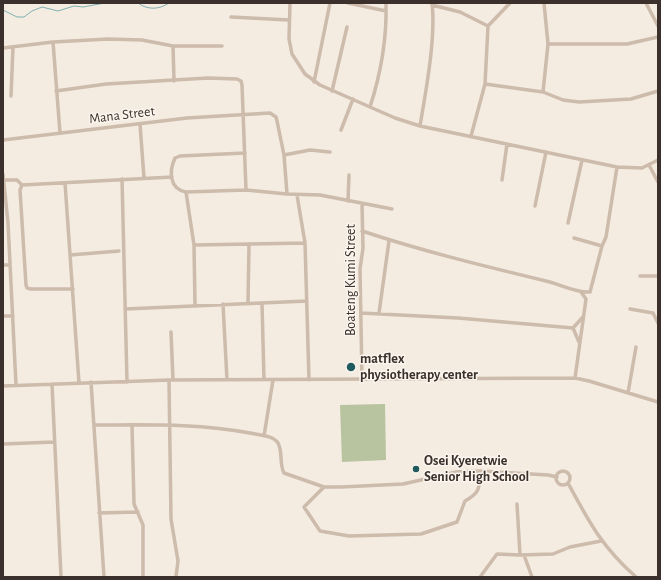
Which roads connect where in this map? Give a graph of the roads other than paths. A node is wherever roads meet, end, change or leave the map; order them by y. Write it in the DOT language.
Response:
graph roads {
  1 [pos="290,3"];
  2 [pos="330,3"];
  3 [pos="348,3"];
  4 [pos="386,3"];
  5 [pos="510,3"];
  6 [pos="544,3"];
  7 [pos="646,3"];
  8 [pos="432,4"];
  9 [pos="386,11"];
  10 [pos="231,17"];
  11 [pos="289,20"];
  12 [pos="488,26"];
  13 [pos="658,26"];
  14 [pos="347,27"];
  15 [pos="658,36"];
  16 [pos="53,42"];
  17 [pos="548,44"];
  18 [pos="173,46"];
  19 [pos="222,46"];
  20 [pos="13,47"];
  21 [pos="3,48"];
  22 [pos="174,81"];
  23 [pos="314,82"];
  24 [pos="485,84"];
  25 [pos="56,91"];
  26 [pos="332,91"];
  27 [pos="658,91"];
  28 [pos="543,92"];
  29 [pos="11,96"];
  30 [pos="353,99"];
  31 [pos="370,107"];
  32 [pos="244,114"];
  33 [pos="140,124"];
  34 [pos="420,126"];
  35 [pos="341,130"];
  36 [pos="60,133"];
  37 [pos="471,136"];
  38 [pos="3,140"];
  39 [pos="507,144"];
  40 [pos="330,152"];
  41 [pos="546,152"];
  42 [pos="245,153"];
  43 [pos="284,155"];
  44 [pos="582,160"];
  45 [pos="658,160"];
  46 [pos="649,165"];
  47 [pos="617,167"];
  48 [pos="3,174"];
  49 [pos="349,174"];
  50 [pos="172,177"];
  51 [pos="144,178"];
  52 [pos="122,179"];
  53 [pos="4,180"];
  54 [pos="502,180"];
  55 [pos="658,182"];
  56 [pos="65,183"];
  57 [pos="4,185"];
  58 [pos="22,185"];
  59 [pos="246,190"];
  60 [pos="186,192"];
  61 [pos="287,194"];
  62 [pos="297,195"];
  63 [pos="348,201"];
  64 [pos="362,204"];
  65 [pos="535,206"];
  66 [pos="392,209"];
  67 [pos="568,222"];
  68 [pos="362,231"];
  69 [pos="574,238"];
  70 [pos="389,241"];
  71 [pos="305,243"];
  72 [pos="249,244"];
  73 [pos="194,246"];
  74 [pos="602,246"];
  75 [pos="119,251"];
  76 [pos="70,255"];
  77 [pos="10,264"];
  78 [pos="3,265"];
  79 [pos="640,276"];
  80 [pos="658,276"];
  81 [pos="73,289"];
  82 [pos="580,292"];
  83 [pos="307,301"];
  84 [pos="248,303"];
  85 [pos="262,303"];
  86 [pos="223,304"];
  87 [pos="195,305"];
  88 [pos="125,309"];
  89 [pos="630,309"];
  90 [pos="360,313"];
  91 [pos="379,313"];
  92 [pos="656,313"];
  93 [pos="3,316"];
  94 [pos="13,316"];
  95 [pos="583,317"];
  96 [pos="658,324"];
  97 [pos="573,328"];
  98 [pos="171,332"];
  99 [pos="579,343"];
  100 [pos="636,347"];
  101 [pos="575,378"];
  102 [pos="171,380"];
  103 [pos="227,380"];
  104 [pos="264,380"];
  105 [pos="273,380"];
  106 [pos="309,380"];
  107 [pos="362,380"];
  108 [pos="91,382"];
  109 [pos="127,382"];
  110 [pos="79,383"];
  111 [pos="52,384"];
  112 [pos="16,385"];
  113 [pos="3,386"];
  114 [pos="628,393"];
  115 [pos="658,402"];
  116 [pos="169,424"];
  117 [pos="94,425"];
  118 [pos="132,425"];
  119 [pos="264,436"];
  120 [pos="54,442"];
  121 [pos="3,444"];
  122 [pos="480,471"];
  123 [pos="557,477"];
  124 [pos="568,483"];
  125 [pos="324,486"];
  126 [pos="517,504"];
  127 [pos="138,512"];
  128 [pos="99,513"];
  129 [pos="601,541"];
  130 [pos="522,555"];
  131 [pos="60,577"];
  132 [pos="104,577"];
  133 [pos="143,577"];
  134 [pos="176,577"];
  135 [pos="480,577"];
  136 [pos="532,577"];
  137 [pos="636,577"];
  1 -- 11 [label="street"];
  2 -- 23 [label="street"];
  3 -- 9 [label="street"];
  4 -- 9 [label="street"];
  5 -- 12 [label="street"];
  6 -- 17 [label="street"];
  7 -- 13 [label="street"];
  8 -- 12 [label="street"];
  8 -- 34 [label="street"];
  9 -- 31 [label="street"];
  10 -- 11 [label="street"];
  11 -- 23 [label="street"];
  12 -- 24 [label="street"];
  14 -- 26 [label="street"];
  15 -- 17 [label="street"];
  16 -- 18 [label="street"];
  16 -- 20 [label="street"];
  16 -- 25 [label="street"];
  17 -- 28 [label="street"];
  18 -- 19 [label="street"];
  18 -- 22 [label="street"];
  20 -- 21 [label="street"];
  20 -- 29 [label="street"];
  22 -- 25 [label="street"];
  22 -- 32 [label="street"];
  23 -- 26 [label="street"];
  24 -- 28 [label="street"];
  24 -- 37 [label="street"];
  25 -- 36 [label="street"];
  26 -- 30 [label="street"];
  27 -- 28 [label="street"];
  30 -- 31 [label="street"];
  30 -- 35 [label="street"];
  31 -- 34 [label="street"];
  32 -- 33 [label="street, Mana Street"];
  32 -- 42 [label="street"];
  32 -- 43 [label="street, Mana Street"];
  33 -- 36 [label="street, Mana Street"];
  33 -- 51 [label="street"];
  34 -- 37 [label="street"];
  36 -- 38 [label="street, Mana Street"];
  37 -- 39 [label="street"];
  39 -- 41 [label="street"];
  39 -- 54 [label="street"];
  40 -- 43 [label="street"];
  41 -- 44 [label="street"];
  41 -- 65 [label="street"];
  42 -- 50 [label="street"];
  42 -- 59 [label="street"];
  43 -- 61 [label="street, Mana Street"];
  44 -- 47 [label="street"];
  44 -- 67 [label="street"];
  45 -- 46 [label="street"];
  46 -- 47 [label="street"];
  46 -- 55 [label="street"];
  47 -- 74 [label="street"];
  48 -- 53 [label="street"];
  49 -- 63 [label="street"];
  50 -- 51 [label="street"];
  50 -- 60 [label="street"];
  51 -- 52 [label="street"];
  52 -- 56 [label="street"];
  52 -- 88 [label="street"];
  53 -- 57 [label="street"];
  53 -- 58 [label="street"];
  56 -- 58 [label="street"];
  56 -- 76 [label="street"];
  57 -- 77 [label="street"];
  58 -- 81 [label="street"];
  59 -- 60 [label="street"];
  59 -- 61 [label="street"];
  60 -- 73 [label="street"];
  61 -- 62 [label="street"];
  62 -- 63 [label="street"];
  62 -- 71 [label="street"];
  63 -- 64 [label="street"];
  64 -- 66 [label="street"];
  64 -- 68 [label="street, Boateng Kumi Street"];
  68 -- 70 [label="street"];
  68 -- 90 [label="street, Boateng Kumi Street"];
  69 -- 74 [label="street"];
  70 -- 82 [label="street"];
  70 -- 91 [label="street"];
  71 -- 72 [label="street"];
  71 -- 83 [label="street"];
  72 -- 73 [label="street"];
  72 -- 84 [label="street"];
  73 -- 87 [label="street"];
  74 -- 82 [label="street"];
  75 -- 76 [label="street"];
  76 -- 81 [label="street"];
  77 -- 78 [label="street"];
  77 -- 94 [label="street"];
  79 -- 80 [label="street"];
  81 -- 110 [label="street"];
  82 -- 95 [label="street"];
  83 -- 85 [label="street"];
  83 -- 106 [label="street"];
  84 -- 85 [label="street"];
  84 -- 86 [label="street"];
  85 -- 104 [label="street"];
  86 -- 87 [label="street"];
  86 -- 103 [label="street"];
  87 -- 88 [label="street"];
  88 -- 109 [label="street"];
  89 -- 92 [label="street"];
  90 -- 91 [label="street"];
  90 -- 107 [label="street, Boateng Kumi Street"];
  91 -- 97 [label="street"];
  92 -- 96 [label="street"];
  93 -- 94 [label="street"];
  94 -- 112 [label="street"];
  95 -- 97 [label="street"];
  95 -- 99 [label="street"];
  97 -- 99 [label="street"];
  98 -- 102 [label="street"];
  99 -- 101 [label="street"];
  100 -- 114 [label="street"];
  101 -- 107 [label="street"];
  101 -- 114 [label="street"];
  102 -- 103 [label="street"];
  102 -- 109 [label="street"];
  102 -- 116 [label="street"];
  103 -- 104 [label="street"];
  104 -- 105 [label="street"];
  105 -- 106 [label="street"];
  105 -- 119 [label="street"];
  106 -- 107 [label="street"];
  108 -- 109 [label="street"];
  108 -- 110 [label="street"];
  108 -- 117 [label="street"];
  110 -- 111 [label="street"];
  111 -- 112 [label="street"];
  111 -- 120 [label="street"];
  112 -- 113 [label="street"];
  114 -- 115 [label="street"];
  116 -- 118 [label="street"];
  116 -- 119 [label="street"];
  116 -- 134 [label="street"];
  117 -- 118 [label="street"];
  117 -- 128 [label="street"];
  118 -- 127 [label="street"];
  119 -- 125 [label="street"];
  120 -- 121 [label="street"];
  120 -- 131 [label="street"];
  122 -- 123 [label="street"];
  122 -- 125 [label="street"];
  122 -- 125 [label="street"];
  123 -- 124 [label="street"];
  123 -- 124 [label="street"];
  124 -- 129 [label="street"];
  126 -- 130 [label="street"];
  127 -- 128 [label="street"];
  127 -- 133 [label="street"];
  128 -- 132 [label="street"];
  129 -- 130 [label="street"];
  129 -- 137 [label="street"];
  130 -- 135 [label="street"];
  130 -- 136 [label="street"];
}
